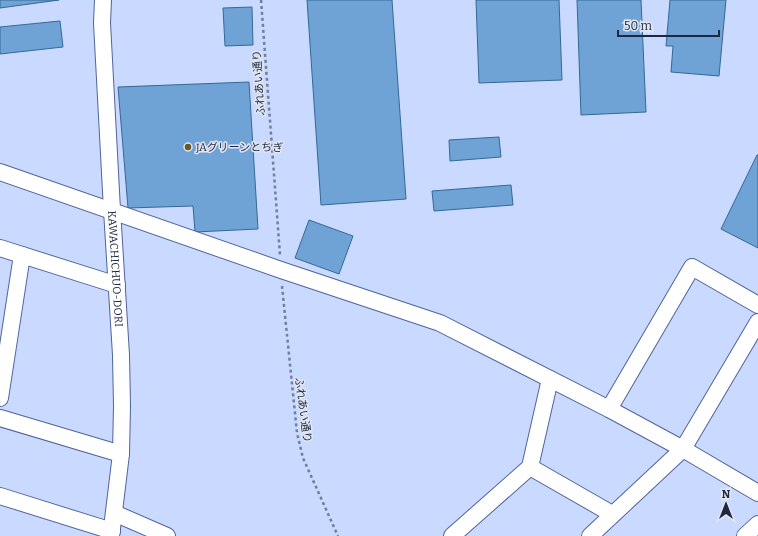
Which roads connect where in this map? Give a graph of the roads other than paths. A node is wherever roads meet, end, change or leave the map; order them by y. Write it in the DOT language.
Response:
graph roads {
  1 [pos="103,0"];
  2 [pos="0,172"];
  3 [pos="112,210"];
  4 [pos="0,248"];
  5 [pos="22,255"];
  6 [pos="117,285"];
  7 [pos="758,305"];
  8 [pos="758,322"];
  9 [pos="550,379"];
  10 [pos="0,398"];
  11 [pos="609,409"];
  12 [pos="0,418"];
  13 [pos="684,449"];
  14 [pos="121,454"];
  15 [pos="530,466"];
  16 [pos="758,493"];
  17 [pos="0,496"];
  18 [pos="114,513"];
  19 [pos="612,514"];
  20 [pos="758,524"];
  21 [pos="111,534"];
  22 [pos="167,536"];
  23 [pos="452,536"];
  24 [pos="590,536"];
  25 [pos="745,536"];
  1 -- 3 [label="street, KAWACHICHUO-DORI"];
  2 -- 3 [label="street"];
  3 -- 6 [label="street, KAWACHICHUO-DORI"];
  3 -- 9 [label="street"];
  4 -- 5 [label="street"];
  5 -- 6 [label="street"];
  5 -- 10 [label="street"];
  6 -- 14 [label="street, KAWACHICHUO-DORI"];
  7 -- 11 [label="street"];
  8 -- 13 [label="street"];
  9 -- 11 [label="street"];
  9 -- 15 [label="street"];
  11 -- 13 [label="street"];
  12 -- 14 [label="street"];
  13 -- 16 [label="street"];
  13 -- 19 [label="street"];
  14 -- 18 [label="street, KAWACHICHUO-DORI"];
  15 -- 19 [label="street"];
  15 -- 23 [label="street"];
  17 -- 21 [label="street"];
  18 -- 21 [label="street, KAWACHICHUO-DORI"];
  18 -- 22 [label="street"];
  19 -- 24 [label="street"];
  20 -- 25 [label="street"];
}
